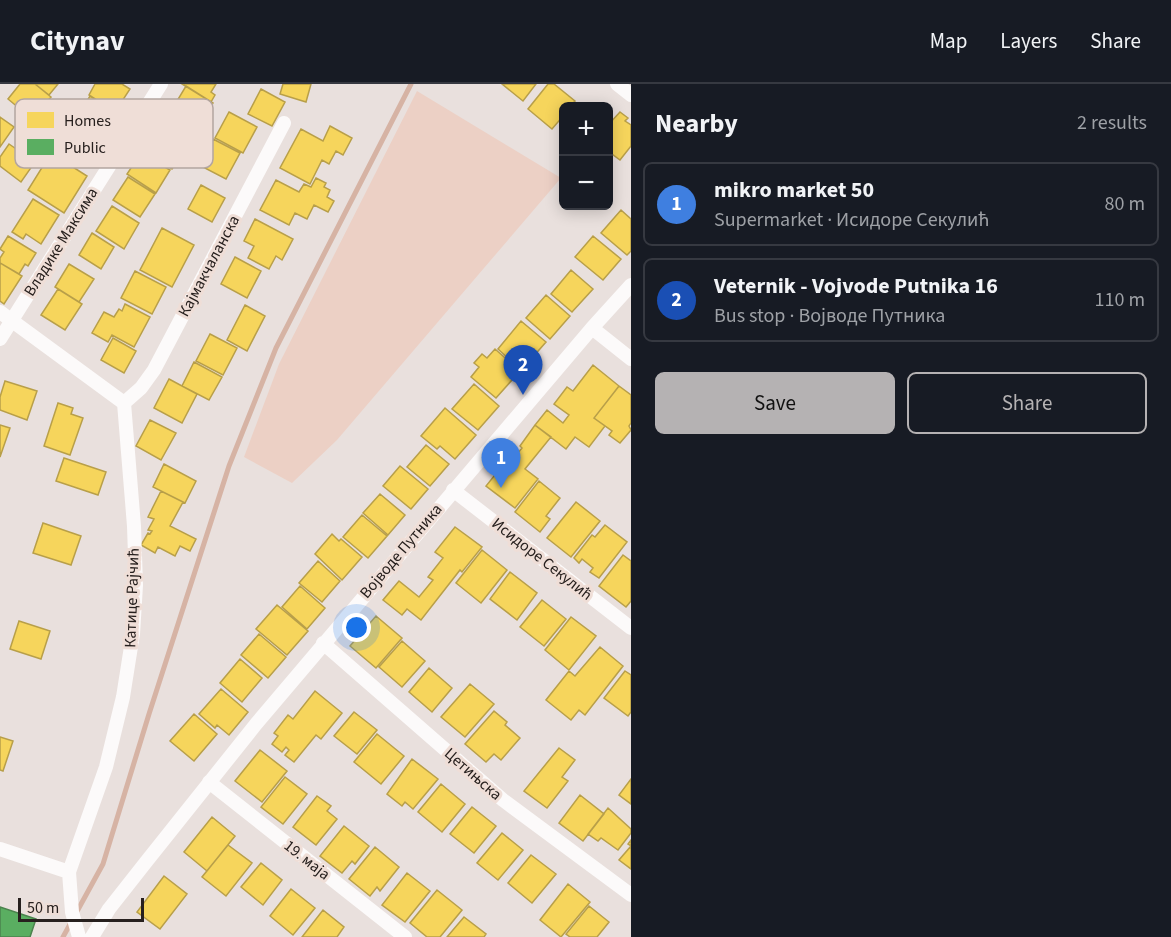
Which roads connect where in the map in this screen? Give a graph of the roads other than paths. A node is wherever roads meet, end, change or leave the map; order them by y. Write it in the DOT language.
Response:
graph roads {
  1 [pos="161,84"];
  2 [pos="616,84"];
  3 [pos="631,95"];
  4 [pos="151,99"];
  5 [pos="284,123"];
  6 [pos="105,168"];
  7 [pos="631,285"];
  8 [pos="6,316"];
  9 [pos="592,328"];
  10 [pos="0,339"];
  11 [pos="631,359"];
  12 [pos="124,403"];
  13 [pos="453,490"];
  14 [pos="631,628"];
  15 [pos="323,643"];
  16 [pos="209,782"];
  17 [pos="0,849"];
  18 [pos="69,872"];
  19 [pos="631,896"];
  20 [pos="77,933"];
  21 [pos="92,937"];
  22 [pos="405,937"];
  1 -- 4 [label="street, Владике Максима"];
  2 -- 3 [label="street"];
  5 -- 12 [label="street, Кајмакчаланска"];
  6 -- 8 [label="street, Владике Максима"];
  7 -- 9 [label="street, Војводе Путника"];
  8 -- 10 [label="street, Владике Максима"];
  8 -- 12 [label="street"];
  9 -- 11 [label="street"];
  9 -- 13 [label="street, Војводе Путника"];
  12 -- 18 [label="street, Катице Рајчић"];
  13 -- 14 [label="street, Исидоре Секулић"];
  13 -- 15 [label="street, Војводе Путника"];
  15 -- 16 [label="street, Војводе Путника"];
  15 -- 19 [label="street, Цетињска"];
  16 -- 21 [label="street, Војводе Путника"];
  16 -- 22 [label="street, 19. маја"];
  17 -- 18 [label="street"];
  18 -- 20 [label="street, Катице Рајчић"];
}
